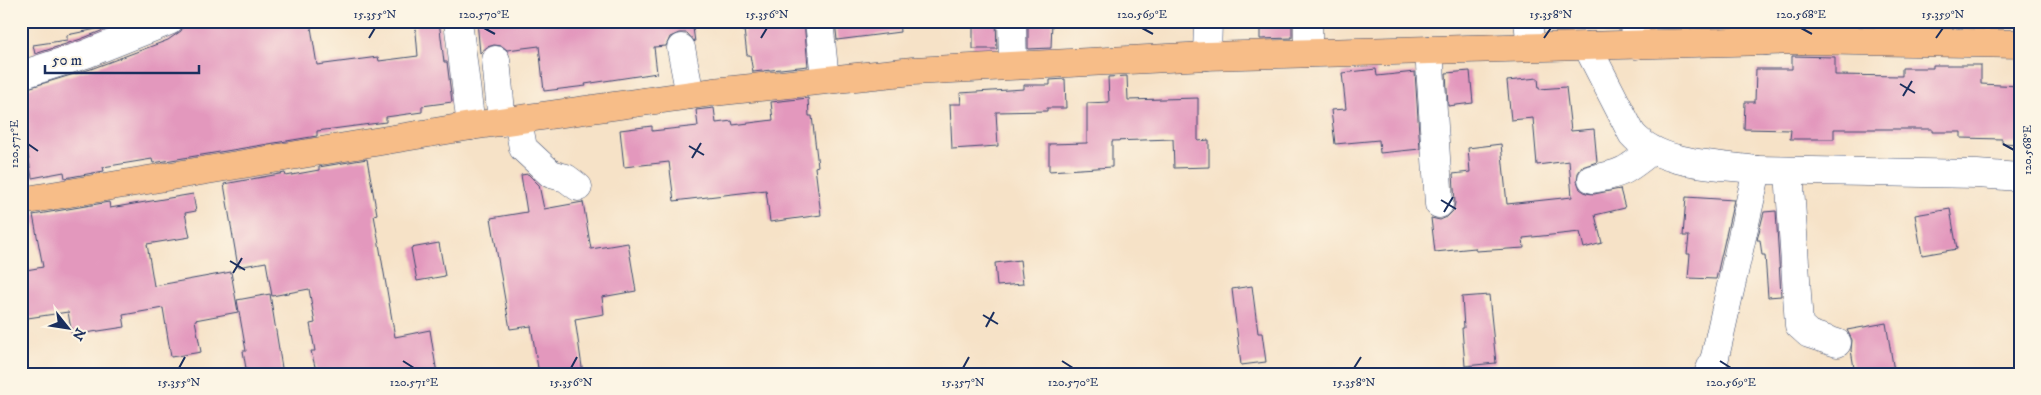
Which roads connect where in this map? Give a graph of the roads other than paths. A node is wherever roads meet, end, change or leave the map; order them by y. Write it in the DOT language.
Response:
graph roads {
  1 [pos="169,21"];
  2 [pos="458,21"];
  3 [pos="819,21"];
  4 [pos="1012,21"];
  5 [pos="1208,21"];
  6 [pos="1308,21"];
  7 [pos="1766,31"];
  8 [pos="1805,31"];
  9 [pos="1635,33"];
  10 [pos="1530,34"];
  11 [pos="2020,44"];
  12 [pos="1587,46"];
  13 [pos="681,48"];
  14 [pos="1428,50"];
  15 [pos="1308,53"];
  16 [pos="1207,56"];
  17 [pos="496,60"];
  18 [pos="1013,66"];
  19 [pos="21,75"];
  20 [pos="825,79"];
  21 [pos="690,95"];
  22 [pos="510,121"];
  23 [pos="471,126"];
  24 [pos="1652,150"];
  25 [pos="1757,170"];
  26 [pos="1789,171"];
  27 [pos="2020,177"];
  28 [pos="1592,179"];
  29 [pos="578,187"];
  30 [pos="21,201"];
  31 [pos="1439,204"];
  32 [pos="1838,342"];
  33 [pos="1708,374"];
  1 -- 19 [label="street"];
  2 -- 23 [label="street"];
  3 -- 20 [label="street"];
  4 -- 18 [label="street"];
  5 -- 16 [label="street"];
  6 -- 15 [label="street"];
  7 -- 8 [label="main road"];
  7 -- 9 [label="main road"];
  8 -- 11 [label="main road"];
  9 -- 12 [label="main road"];
  10 -- 12 [label="main road"];
  10 -- 14 [label="main road"];
  12 -- 24 [label="street"];
  13 -- 21 [label="street"];
  14 -- 15 [label="main road"];
  14 -- 31 [label="street"];
  15 -- 16 [label="main road"];
  16 -- 18 [label="main road"];
  17 -- 22 [label="street"];
  18 -- 20 [label="main road"];
  20 -- 21 [label="main road"];
  21 -- 22 [label="main road"];
  22 -- 23 [label="main road"];
  22 -- 29 [label="street"];
  23 -- 30 [label="main road"];
  24 -- 25 [label="street"];
  24 -- 28 [label="street"];
  25 -- 26 [label="street"];
  25 -- 33 [label="street"];
  26 -- 27 [label="street"];
  26 -- 32 [label="street"];
}
